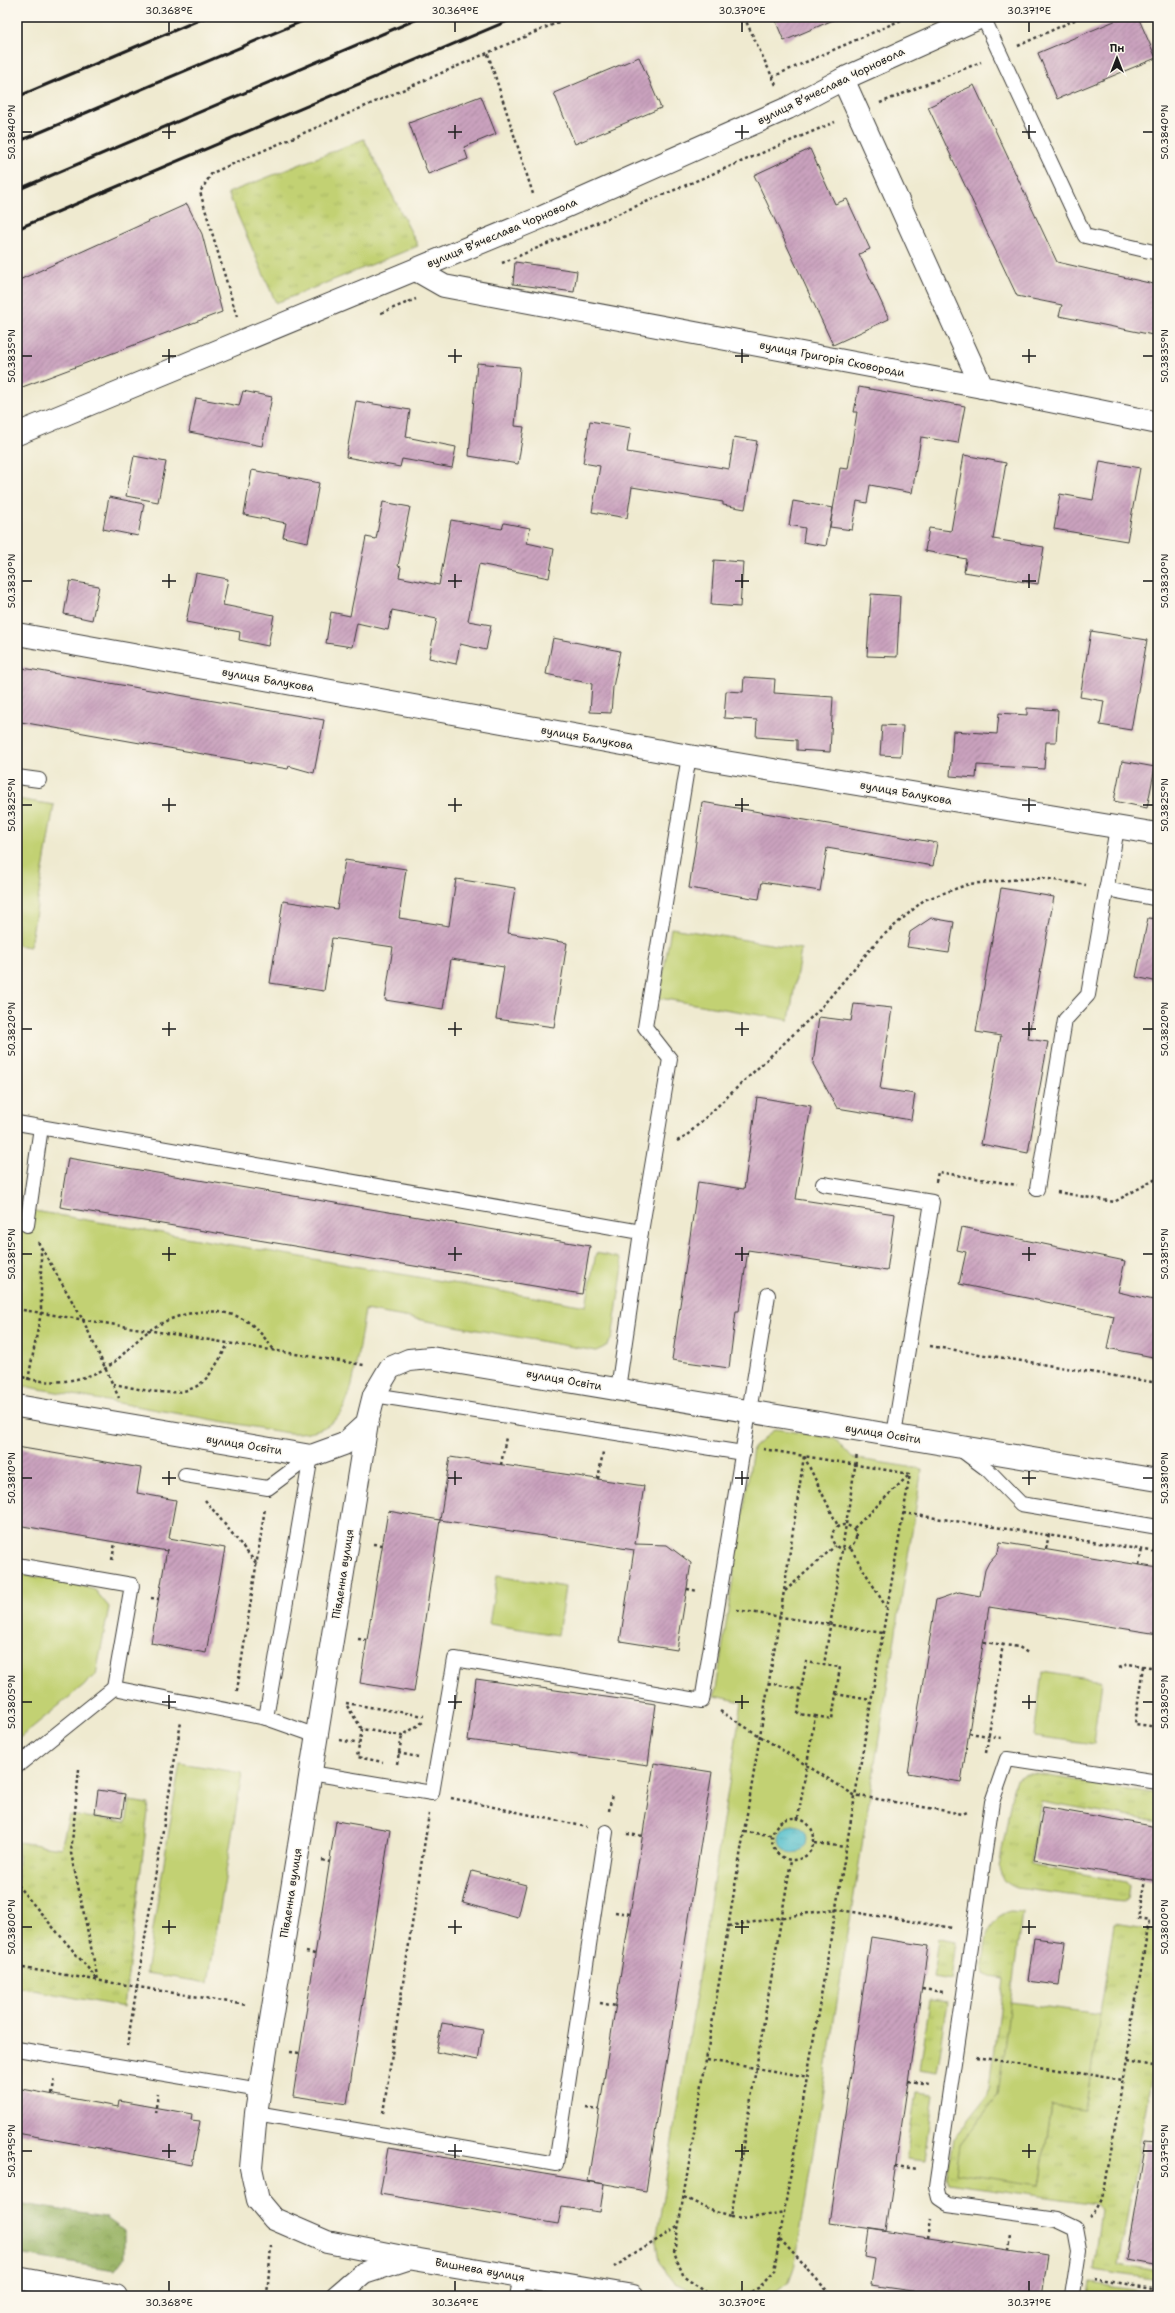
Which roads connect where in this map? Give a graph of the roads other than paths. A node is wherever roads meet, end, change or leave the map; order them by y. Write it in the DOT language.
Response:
graph roads {
  1 [pos="982,17"];
  2 [pos="843,78"];
  3 [pos="1158,253"];
  4 [pos="416,270"];
  5 [pos="982,387"];
  6 [pos="1158,423"];
  7 [pos="17,434"];
  8 [pos="17,634"];
  9 [pos="689,756"];
  10 [pos="17,776"];
  11 [pos="39,780"];
  12 [pos="1117,828"];
  13 [pos="1158,834"];
  14 [pos="1106,889"];
  15 [pos="1158,899"];
  16 [pos="17,1123"];
  17 [pos="41,1127"];
  18 [pos="823,1184"];
  19 [pos="1037,1189"];
  20 [pos="27,1225"];
  21 [pos="641,1232"];
  22 [pos="768,1295"];
  23 [pos="618,1389"];
  24 [pos="374,1395"];
  25 [pos="20,1406"];
  26 [pos="750,1412"];
  27 [pos="367,1423"];
  28 [pos="894,1435"];
  29 [pos="955,1446"];
  30 [pos="744,1450"];
  31 [pos="311,1456"];
  32 [pos="185,1475"];
  33 [pos="1158,1480"];
  34 [pos="1158,1527"];
  35 [pos="17,1565"];
  36 [pos="114,1688"];
  37 [pos="266,1718"];
  38 [pos="317,1736"];
  39 [pos="17,1766"];
  40 [pos="311,1773"];
  41 [pos="1158,1782"];
  42 [pos="606,1832"];
  43 [pos="17,2049"];
  44 [pos="260,2090"];
  45 [pos="256,2113"];
  46 [pos="408,2258"];
  47 [pos="17,2278"];
  48 [pos="519,2287"];
  49 [pos="116,2296"];
  50 [pos="337,2296"];
  51 [pos="633,2296"];
  52 [pos="1072,2296"];
  1 -- 2 [label="street, вулиця Вʼячеслава Чорновола"];
  1 -- 3 [label="lane"];
  2 -- 4 [label="street, вулиця Вʼячеслава Чорновола"];
  2 -- 5 [label="street"];
  4 -- 5 [label="street, вулиця Григорія Сковороди"];
  4 -- 7 [label="street, вулиця Вʼячеслава Чорновола"];
  5 -- 6 [label="street, вулиця Григорія Сковороди"];
  8 -- 9 [label="street, вулиця Балукова"];
  9 -- 12 [label="street, вулиця Балукова"];
  9 -- 21 [label="lane"];
  10 -- 11 [label="lane"];
  12 -- 13 [label="street, вулиця Балукова"];
  12 -- 14 [label="lane"];
  14 -- 15 [label="lane"];
  14 -- 19 [label="lane"];
  16 -- 17 [label="lane"];
  17 -- 20 [label="lane"];
  17 -- 21 [label="lane"];
  18 -- 28 [label="lane"];
  21 -- 23 [label="lane"];
  22 -- 26 [label="lane"];
  23 -- 24 [label="street, вулиця Освіти"];
  23 -- 26 [label="street, вулиця Освіти"];
  24 -- 27 [label="street"];
  24 -- 30 [label="lane"];
  25 -- 31 [label="street, вулиця Освіти"];
  26 -- 28 [label="street, вулиця Освіти"];
  26 -- 30 [label="lane"];
  27 -- 31 [label="street, вулиця Освіти"];
  27 -- 38 [label="street, Південна вулиця"];
  28 -- 29 [label="street, вулиця Освіти"];
  29 -- 33 [label="street, вулиця Освіти"];
  29 -- 34 [label="lane"];
  30 -- 40 [label="lane"];
  31 -- 32 [label="lane"];
  31 -- 37 [label="lane"];
  35 -- 36 [label="lane"];
  36 -- 37 [label="lane"];
  36 -- 39 [label="lane"];
  37 -- 38 [label="lane"];
  38 -- 40 [label="street, Південна вулиця"];
  40 -- 44 [label="street, Південна вулиця"];
  41 -- 52 [label="lane"];
  42 -- 45 [label="lane"];
  43 -- 44 [label="lane"];
  44 -- 45 [label="street, Південна вулиця"];
  45 -- 46 [label="street, Південна вулиця"];
  46 -- 48 [label="street, Вишнева вулиця"];
  46 -- 50 [label="street, Вишнева вулиця"];
  47 -- 49 [label="street"];
  48 -- 51 [label="street, Вишнева вулиця"];
}
